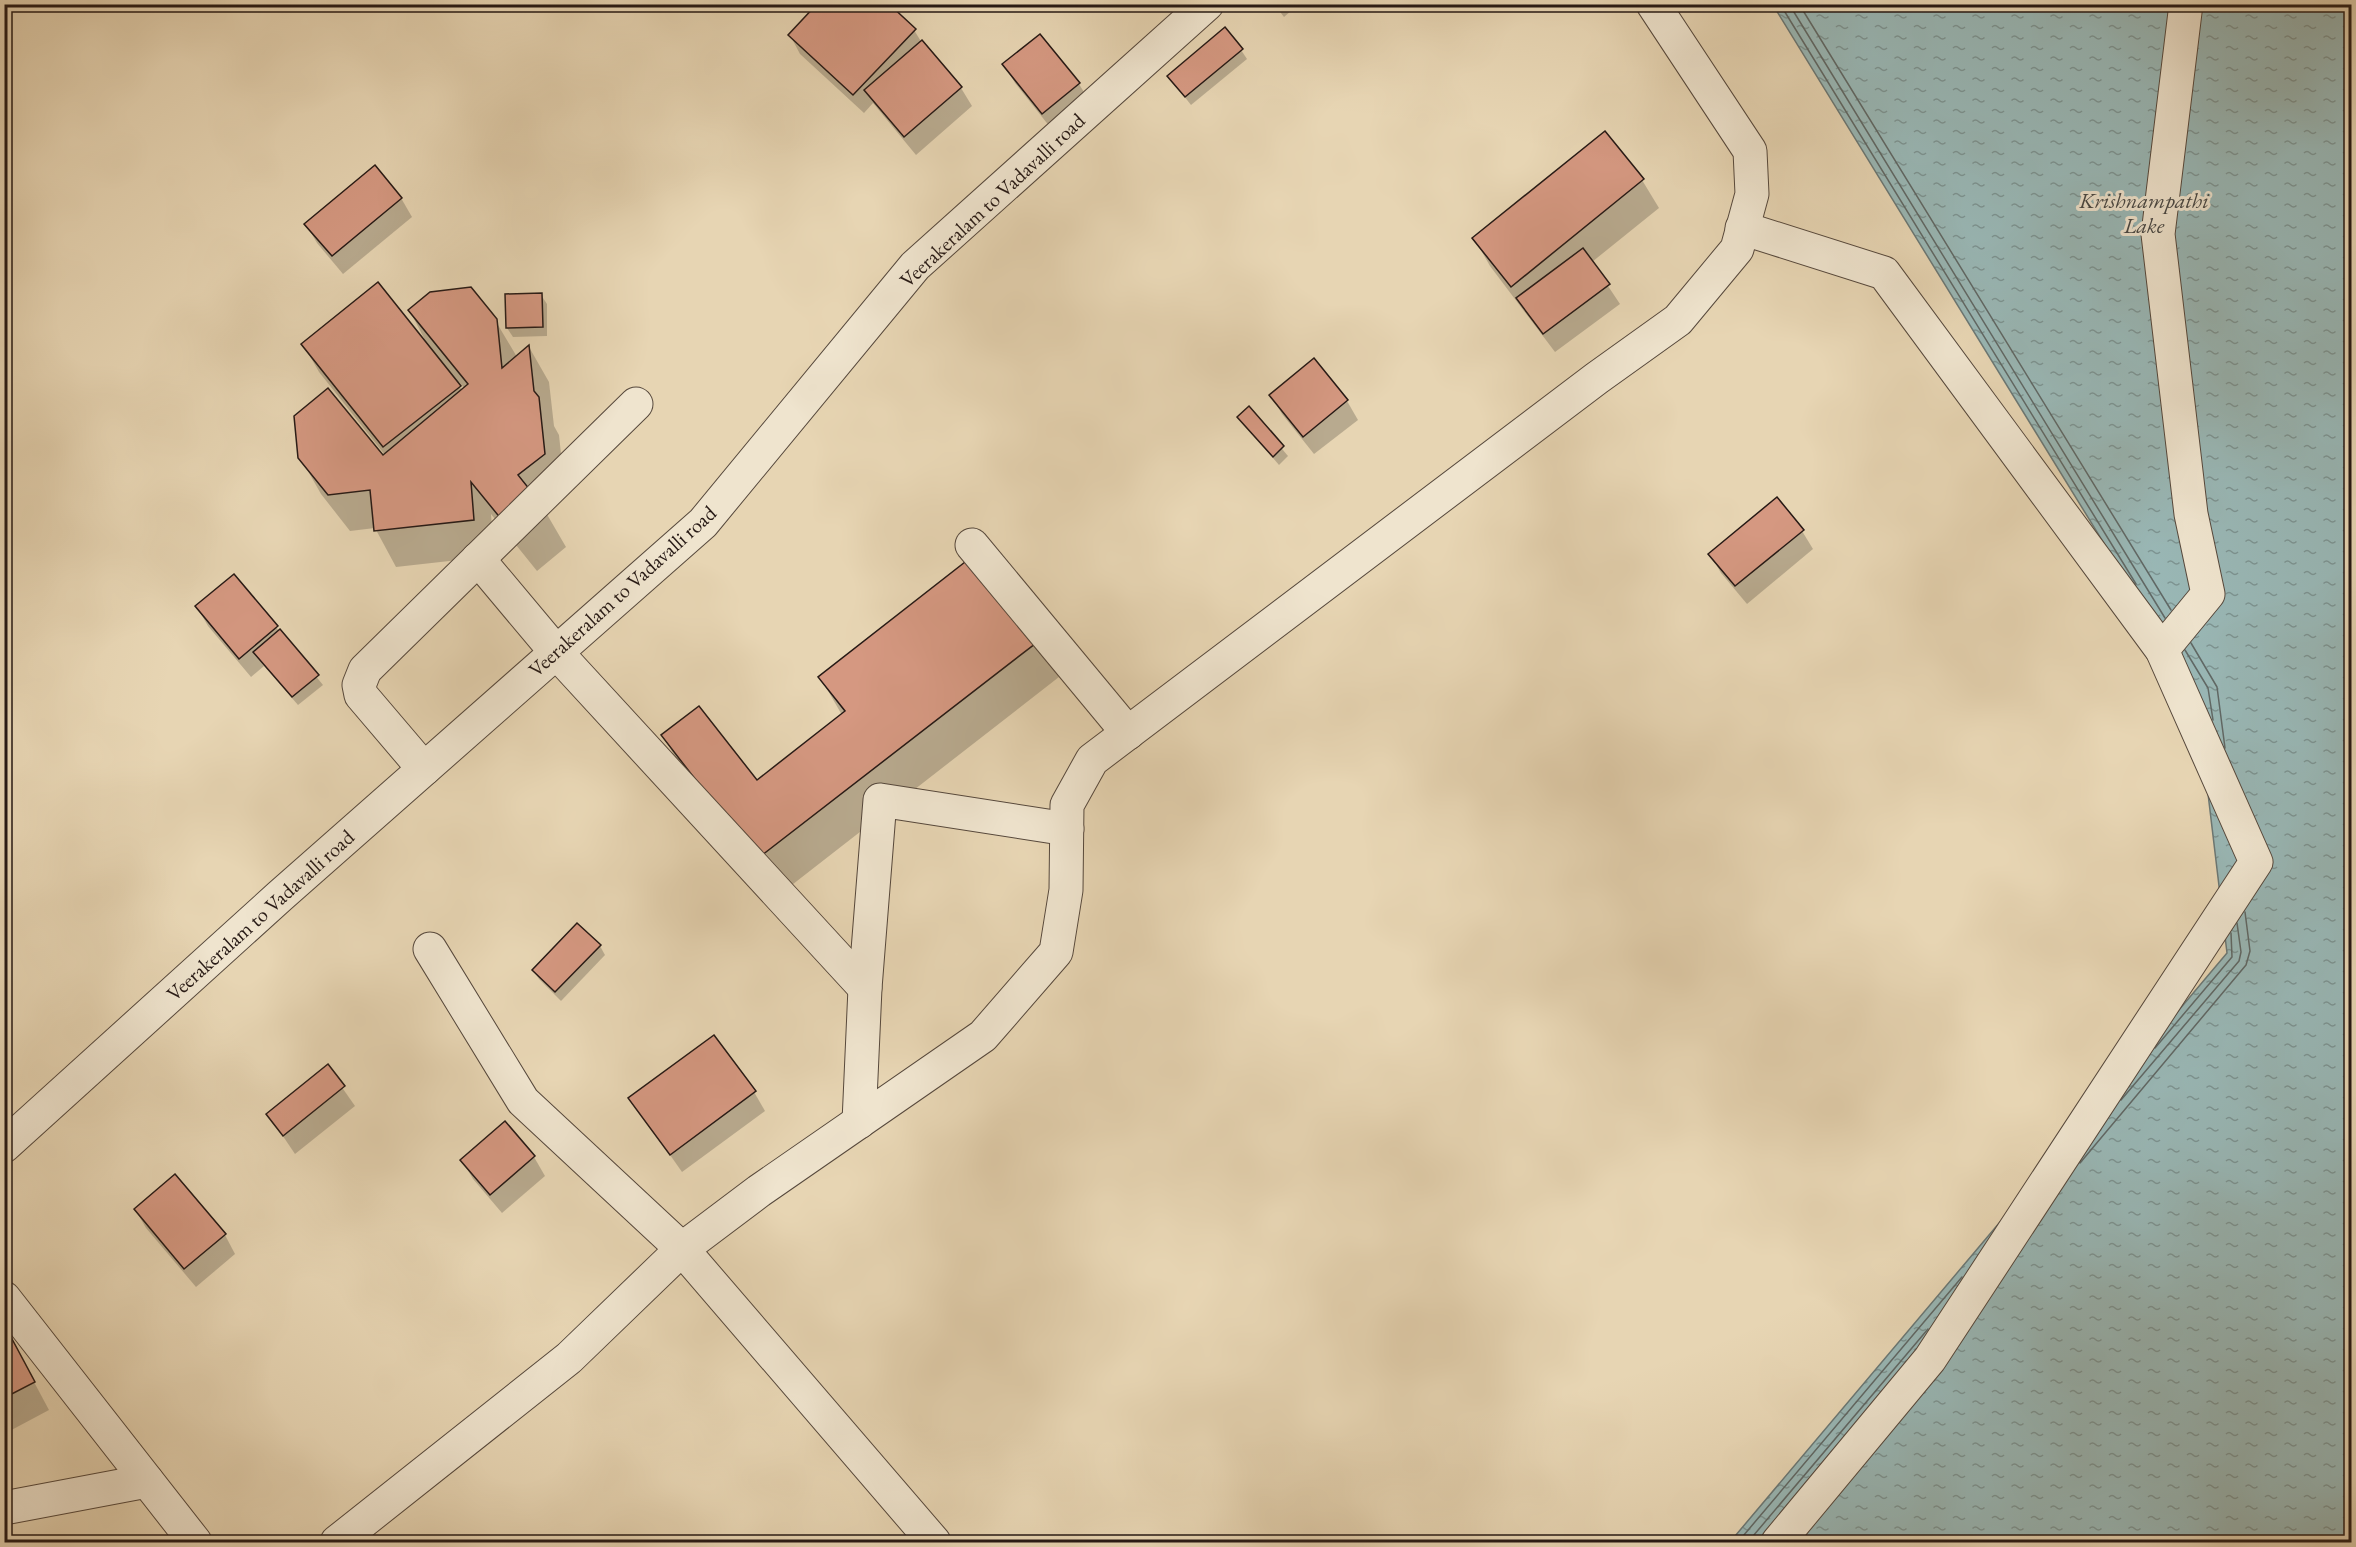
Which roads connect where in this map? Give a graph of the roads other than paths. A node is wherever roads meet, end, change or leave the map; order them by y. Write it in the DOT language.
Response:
graph roads {
  1 [pos="1207,4"];
  2 [pos="1653,4"];
  3 [pos="2186,4"];
  4 [pos="1742,228"];
  5 [pos="636,404"];
  6 [pos="972,545"];
  7 [pos="478,559"];
  8 [pos="2163,650"];
  9 [pos="556,652"];
  10 [pos="1128,734"];
  11 [pos="424,769"];
  12 [pos="1067,829"];
  13 [pos="430,949"];
  14 [pos="866,988"];
  15 [pos="859,1122"];
  16 [pos="4,1146"];
  17 [pos="682,1249"];
  18 [pos="4,1298"];
  19 [pos="147,1481"];
  20 [pos="4,1508"];
  21 [pos="195,1542"];
  22 [pos="337,1542"];
  23 [pos="934,1542"];
  24 [pos="1778,1542"];
  1 -- 9 [label="street, Veerakeralam to Vadavalli road"];
  2 -- 4 [label="street"];
  3 -- 8 [label="street"];
  4 -- 8 [label="street"];
  4 -- 10 [label="street"];
  5 -- 7 [label="street"];
  6 -- 10 [label="street"];
  7 -- 9 [label="street"];
  7 -- 11 [label="street"];
  8 -- 24 [label="street"];
  9 -- 11 [label="street, Veerakeralam to Vadavalli road"];
  9 -- 14 [label="street"];
  10 -- 12 [label="street"];
  11 -- 16 [label="street, Veerakeralam to Vadavalli road"];
  12 -- 14 [label="street"];
  12 -- 15 [label="street"];
  13 -- 17 [label="street"];
  14 -- 15 [label="street"];
  15 -- 17 [label="street"];
  17 -- 22 [label="street"];
  17 -- 23 [label="street"];
  18 -- 19 [label="street"];
  19 -- 20 [label="street"];
  19 -- 21 [label="street"];
}
